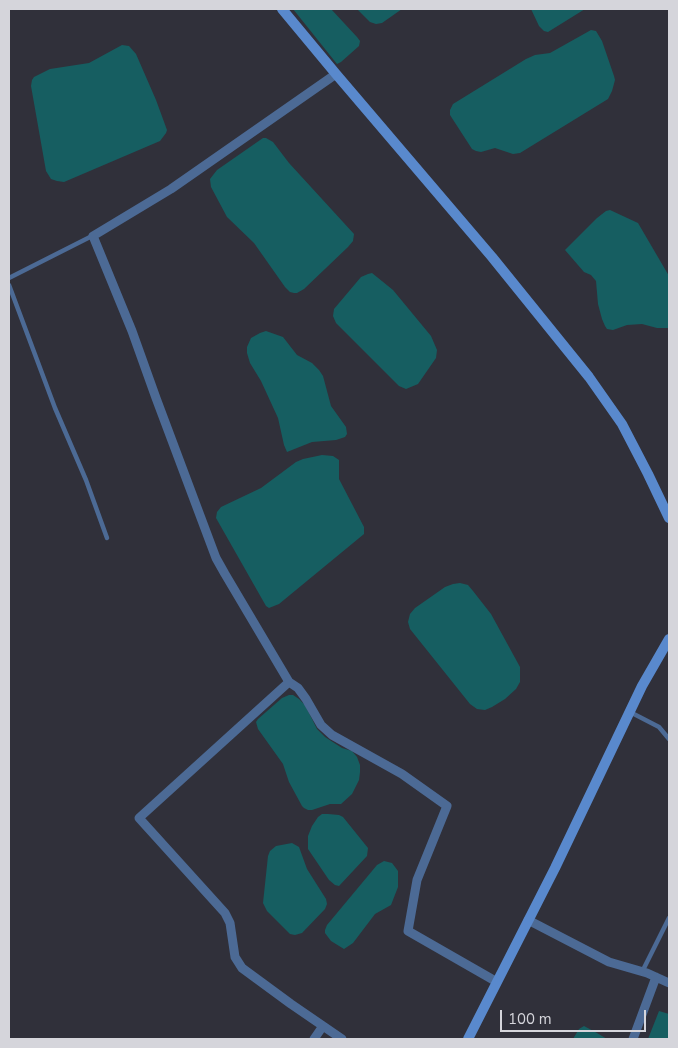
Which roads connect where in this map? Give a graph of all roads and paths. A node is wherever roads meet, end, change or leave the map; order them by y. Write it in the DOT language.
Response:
graph roads {
  1 [pos="282,9"];
  2 [pos="336,74"];
  3 [pos="93,236"];
  4 [pos="9,278"];
  5 [pos="9,285"];
  6 [pos="669,518"];
  7 [pos="107,538"];
  8 [pos="669,639"];
  9 [pos="289,682"];
  10 [pos="629,712"];
  11 [pos="669,739"];
  12 [pos="669,918"];
  13 [pos="528,920"];
  14 [pos="642,972"];
  15 [pos="656,977"];
  16 [pos="497,982"];
  17 [pos="669,984"];
  18 [pos="322,1026"];
  19 [pos="314,1039"];
  20 [pos="342,1039"];
  21 [pos="468,1039"];
  22 [pos="633,1039"];
  1 -- 2 [label="street"];
  2 -- 3 [label="street"];
  2 -- 6 [label="street"];
  3 -- 4 [label="lane"];
  3 -- 9 [label="street"];
  5 -- 7 [label="lane"];
  8 -- 10 [label="street"];
  9 -- 16 [label="street"];
  9 -- 18 [label="street"];
  10 -- 11 [label="lane"];
  10 -- 13 [label="street"];
  12 -- 14 [label="lane"];
  13 -- 14 [label="street"];
  13 -- 16 [label="street"];
  14 -- 15 [label="street"];
  15 -- 17 [label="street"];
  15 -- 22 [label="street"];
  16 -- 21 [label="street"];
  18 -- 19 [label="street"];
  18 -- 20 [label="street"];
}
